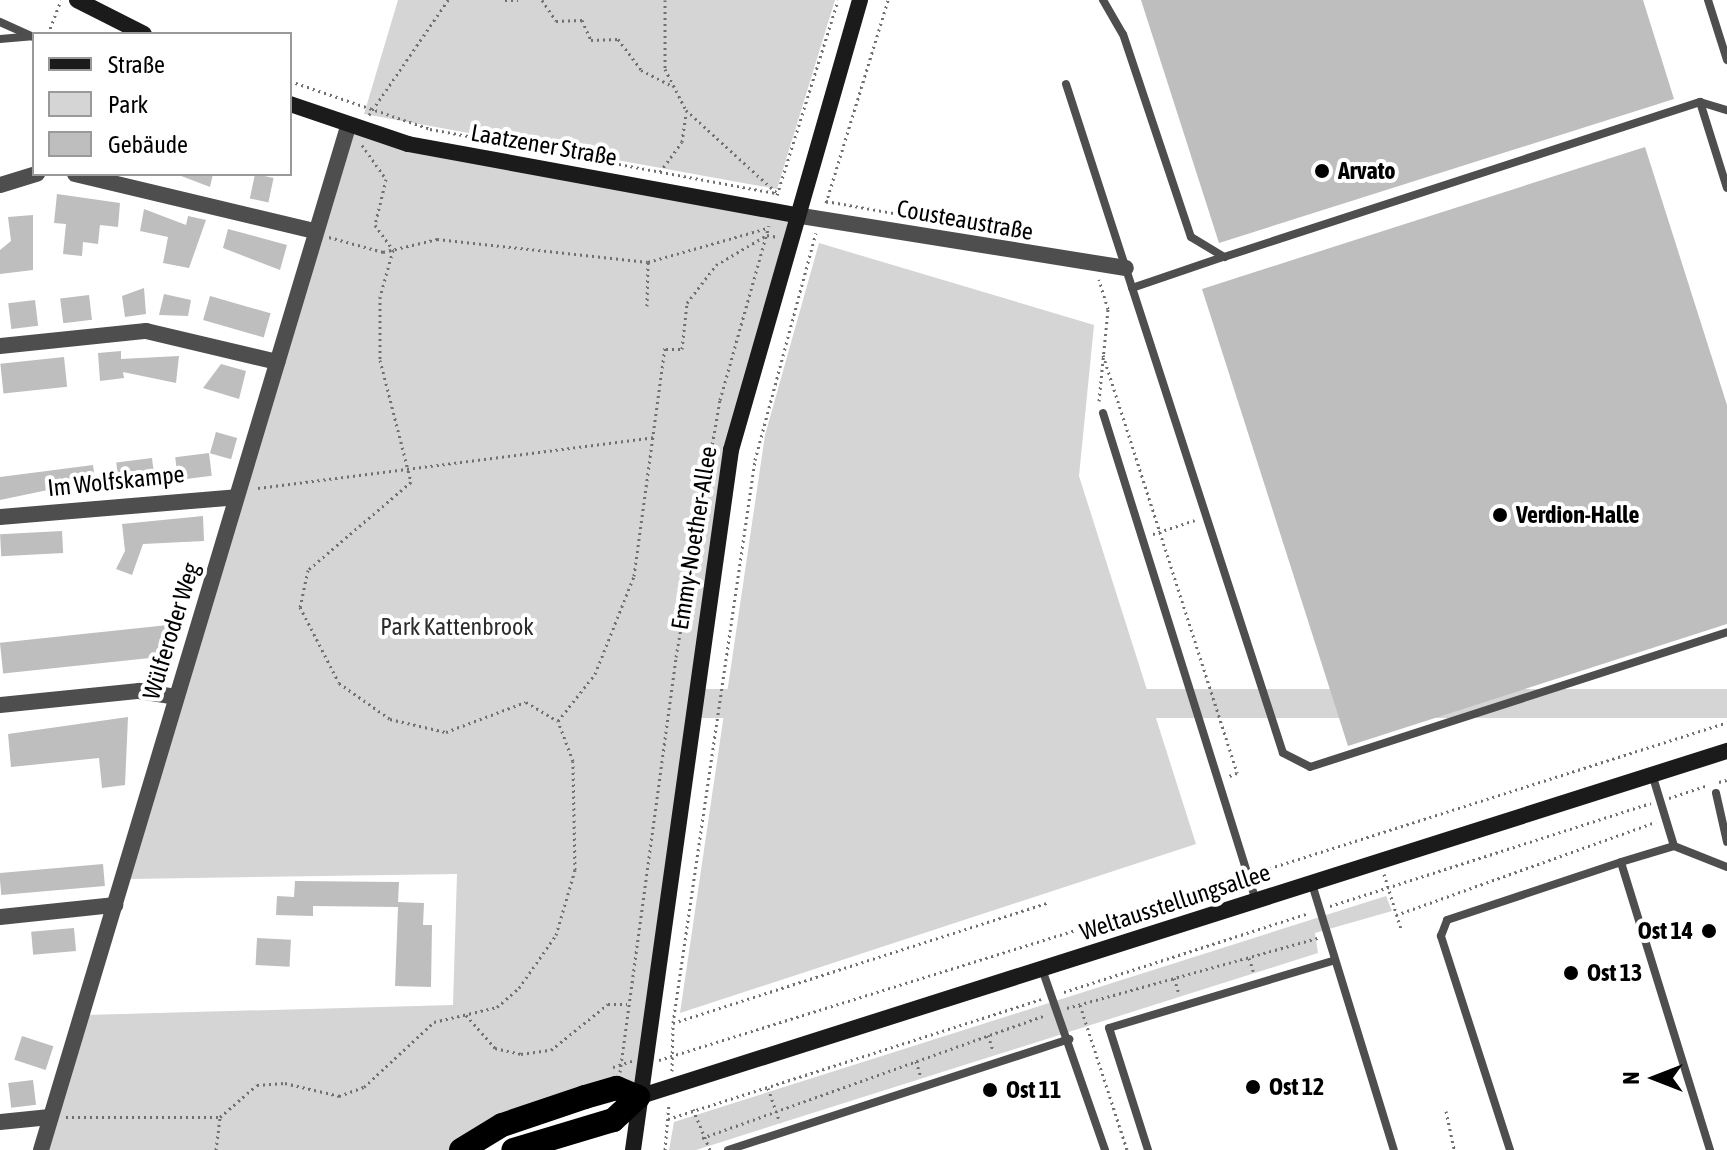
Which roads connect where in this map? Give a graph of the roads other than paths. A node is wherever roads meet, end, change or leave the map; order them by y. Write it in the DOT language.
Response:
graph roads {
  1 [pos="77,0"];
  2 [pos="860,0"];
  3 [pos="1103,0"];
  4 [pos="1708,0"];
  5 [pos="101,5"];
  6 [pos="0,22"];
  7 [pos="141,32"];
  8 [pos="32,36"];
  9 [pos="32,36"];
  10 [pos="0,39"];
  11 [pos="1727,60"];
  12 [pos="1066,84"];
  13 [pos="1700,102"];
  14 [pos="292,105"];
  15 [pos="1727,110"];
  16 [pos="348,127"];
  17 [pos="32,175"];
  18 [pos="83,176"];
  19 [pos="0,185"];
  20 [pos="1727,188"];
  21 [pos="795,215"];
  22 [pos="315,231"];
  23 [pos="1224,257"];
  24 [pos="1126,268"];
  25 [pos="1132,288"];
  26 [pos="0,346"];
  27 [pos="277,362"];
  28 [pos="1103,413"];
  29 [pos="237,494"];
  30 [pos="0,517"];
  31 [pos="1727,632"];
  32 [pos="176,697"];
  33 [pos="0,705"];
  34 [pos="1727,751"];
  35 [pos="1652,774"];
  36 [pos="1716,793"];
  37 [pos="1727,842"];
  38 [pos="1674,846"];
  39 [pos="1621,862"];
  40 [pos="1727,867"];
  41 [pos="1312,883"];
  42 [pos="1256,901"];
  43 [pos="115,905"];
  44 [pos="0,917"];
  45 [pos="1333,961"];
  46 [pos="1042,969"];
  47 [pos="1069,1039"];
  48 [pos="638,1097"];
  49 [pos="50,1117"];
  50 [pos="0,1122"];
  51 [pos="41,1150"];
  52 [pos="461,1150"];
  53 [pos="513,1150"];
  54 [pos="633,1150"];
  55 [pos="728,1150"];
  56 [pos="1105,1150"];
  57 [pos="1148,1150"];
  58 [pos="1394,1150"];
  59 [pos="1510,1150"];
  60 [pos="1710,1150"];
  1 -- 5 [label="main road"];
  2 -- 21 [label="main road, Emmy-Noether-Allee"];
  3 -- 23 [label="lane"];
  4 -- 11 [label="lane"];
  5 -- 7 [label="main road"];
  6 -- 8 [label="lane"];
  9 -- 10 [label="lane"];
  12 -- 24 [label="lane"];
  13 -- 15 [label="lane"];
  13 -- 20 [label="lane"];
  13 -- 23 [label="lane"];
  14 -- 16 [label="main road, Laatzener Straße"];
  16 -- 21 [label="main road, Laatzener Straße"];
  16 -- 22 [label="street, Wülferoder Weg"];
  17 -- 19 [label="street"];
  18 -- 22 [label="street"];
  21 -- 24 [label="street, Cousteaustraße"];
  21 -- 48 [label="main road, Emmy-Noether-Allee"];
  22 -- 27 [label="street, Wülferoder Weg"];
  23 -- 25 [label="lane"];
  24 -- 25 [label="lane"];
  25 -- 31 [label="lane"];
  26 -- 27 [label="street"];
  27 -- 29 [label="street, Wülferoder Weg"];
  28 -- 42 [label="lane"];
  29 -- 30 [label="street, Im Wolfskampe"];
  29 -- 32 [label="street, Wülferoder Weg"];
  32 -- 33 [label="street"];
  32 -- 43 [label="street, Wülferoder Weg"];
  34 -- 35 [label="main road, Weltausstellungsallee"];
  35 -- 38 [label="lane"];
  35 -- 41 [label="main road, Weltausstellungsallee"];
  36 -- 37 [label="lane"];
  38 -- 39 [label="lane"];
  38 -- 40 [label="lane"];
  39 -- 59 [label="lane"];
  39 -- 60 [label="lane"];
  41 -- 42 [label="main road, Weltausstellungsallee"];
  41 -- 45 [label="lane"];
  42 -- 46 [label="main road, Weltausstellungsallee"];
  43 -- 44 [label="street"];
  43 -- 49 [label="street, Wülferoder Weg"];
  45 -- 57 [label="lane"];
  45 -- 58 [label="lane"];
  46 -- 47 [label="lane"];
  46 -- 48 [label="main road, Weltausstellungsallee"];
  47 -- 55 [label="lane"];
  47 -- 56 [label="lane"];
  48 -- 52 [label="highway"];
  48 -- 53 [label="highway"];
  48 -- 54 [label="main road, Emmy-Noether-Allee"];
  49 -- 50 [label="street"];
  49 -- 51 [label="street, Wülferoder Weg"];
}
